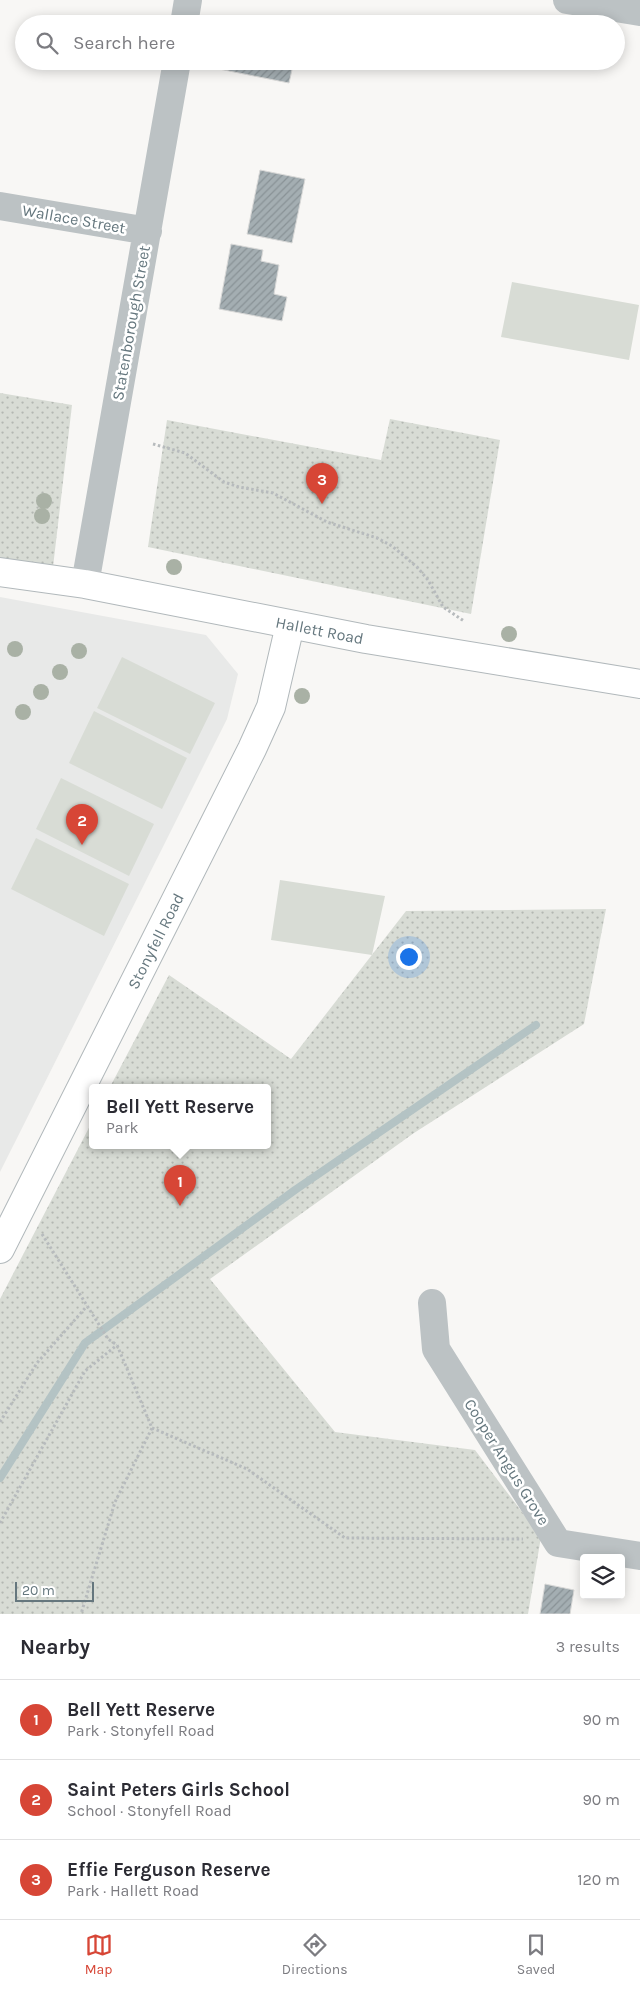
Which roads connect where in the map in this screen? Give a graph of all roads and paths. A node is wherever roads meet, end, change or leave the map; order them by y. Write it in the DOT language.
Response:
graph roads {
  1 [pos="188,0"];
  2 [pos="567,0"];
  3 [pos="640,12"];
  4 [pos="186,15"];
  5 [pos="175,70"];
  6 [pos="0,206"];
  7 [pos="148,231"];
  8 [pos="152,444"];
  9 [pos="0,572"];
  10 [pos="85,584"];
  11 [pos="464,621"];
  12 [pos="290,625"];
  13 [pos="640,684"];
  14 [pos="42,1234"];
  15 [pos="0,1249"];
  16 [pos="432,1303"];
  17 [pos="87,1306"];
  18 [pos="117,1345"];
  19 [pos="0,1422"];
  20 [pos="152,1428"];
  21 [pos="0,1523"];
  22 [pos="558,1543"];
  23 [pos="640,1556"];
  24 [pos="81,1614"];
  1 -- 4 [label="street"];
  2 -- 3 [label="street"];
  5 -- 7 [label="street, Statenborough Street"];
  6 -- 7 [label="street, Wallace Street"];
  7 -- 10 [label="street, Statenborough Street"];
  8 -- 11 [label="path"];
  9 -- 10 [label="street, Hallett Road"];
  10 -- 12 [label="street, Hallett Road"];
  12 -- 13 [label="street, Hallett Road"];
  12 -- 15 [label="street, Stonyfell Road"];
  14 -- 17 [label="path"];
  16 -- 22 [label="street, Cooper Angus Grove"];
  17 -- 18 [label="path"];
  17 -- 19 [label="path"];
  18 -- 20 [label="path"];
  18 -- 21 [label="path"];
  20 -- 22 [label="path"];
  20 -- 24 [label="path"];
  22 -- 23 [label="street, Cooper Angus Grove"];
}
